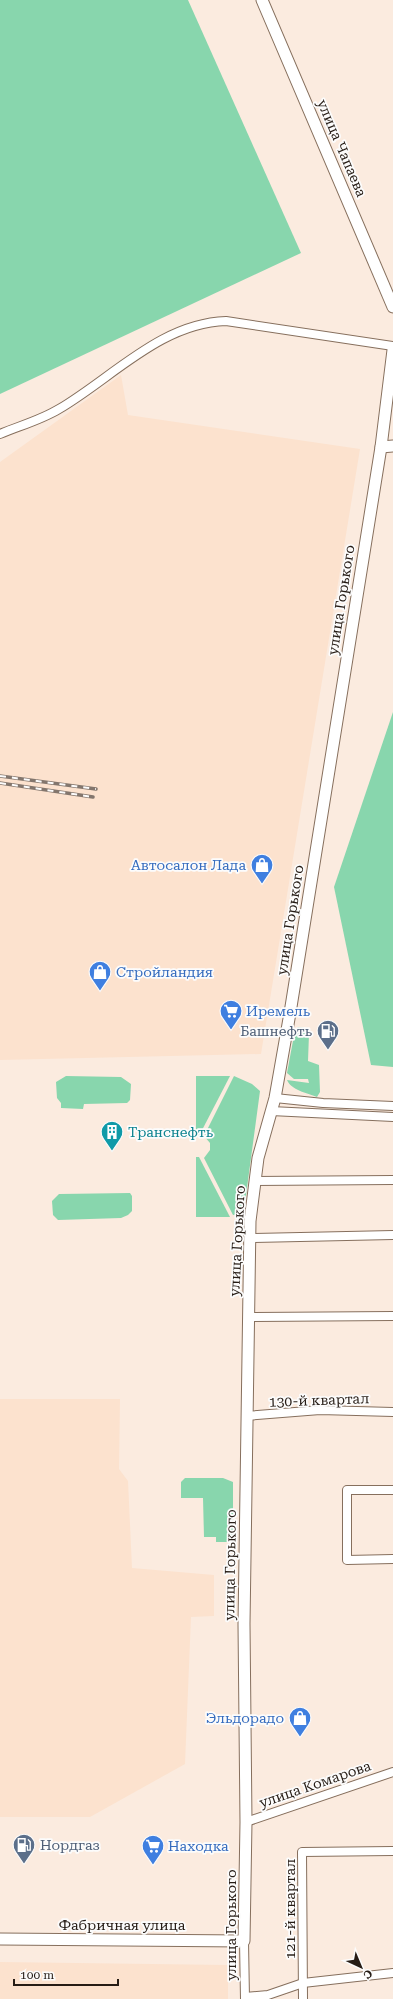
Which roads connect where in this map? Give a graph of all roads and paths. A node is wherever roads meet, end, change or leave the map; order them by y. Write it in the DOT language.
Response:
graph roads {
  1 [pos="262,0"];
  2 [pos="393,307"];
  3 [pos="393,346"];
  4 [pos="393,350"];
  5 [pos="0,434"];
  6 [pos="393,446"];
  7 [pos="381,447"];
  8 [pos="275,1098"];
  9 [pos="393,1106"];
  10 [pos="271,1111"];
  11 [pos="393,1117"];
  12 [pos="393,1180"];
  13 [pos="254,1181"];
  14 [pos="393,1235"];
  15 [pos="250,1238"];
  16 [pos="393,1316"];
  17 [pos="248,1317"];
  18 [pos="393,1412"];
  19 [pos="246,1416"];
  20 [pos="393,1490"];
  21 [pos="393,1559"];
  22 [pos="393,1772"];
  23 [pos="246,1822"];
  24 [pos="393,1851"];
  25 [pos="0,1939"];
  26 [pos="244,1941"];
  27 [pos="393,1973"];
  28 [pos="303,1983"];
  29 [pos="245,1998"];
  30 [pos="303,1999"];
  1 -- 2 [label="main road, улица Чапаева"];
  3 -- 5 [label="street"];
  4 -- 7 [label="main road, улица Горького"];
  6 -- 7 [label="main road"];
  7 -- 8 [label="main road, улица Горького"];
  8 -- 9 [label="street"];
  8 -- 10 [label="main road, улица Горького"];
  10 -- 11 [label="street"];
  10 -- 13 [label="main road, улица Горького"];
  12 -- 13 [label="street"];
  13 -- 15 [label="main road, улица Горького"];
  14 -- 15 [label="street"];
  15 -- 17 [label="main road, улица Горького"];
  16 -- 17 [label="street"];
  17 -- 19 [label="main road, улица Горького"];
  18 -- 19 [label="street, 130-й квартал"];
  19 -- 23 [label="main road, улица Горького"];
  20 -- 21 [label="street"];
  22 -- 23 [label="street, улица Комарова"];
  23 -- 26 [label="main road, улица Горького"];
  24 -- 28 [label="street, 121-й квартал"];
  25 -- 26 [label="main road, Фабричная улица"];
  26 -- 29 [label="street, улица Горького"];
  27 -- 28 [label="street"];
  28 -- 29 [label="street"];
  28 -- 30 [label="street, 121-й квартал"];
}
